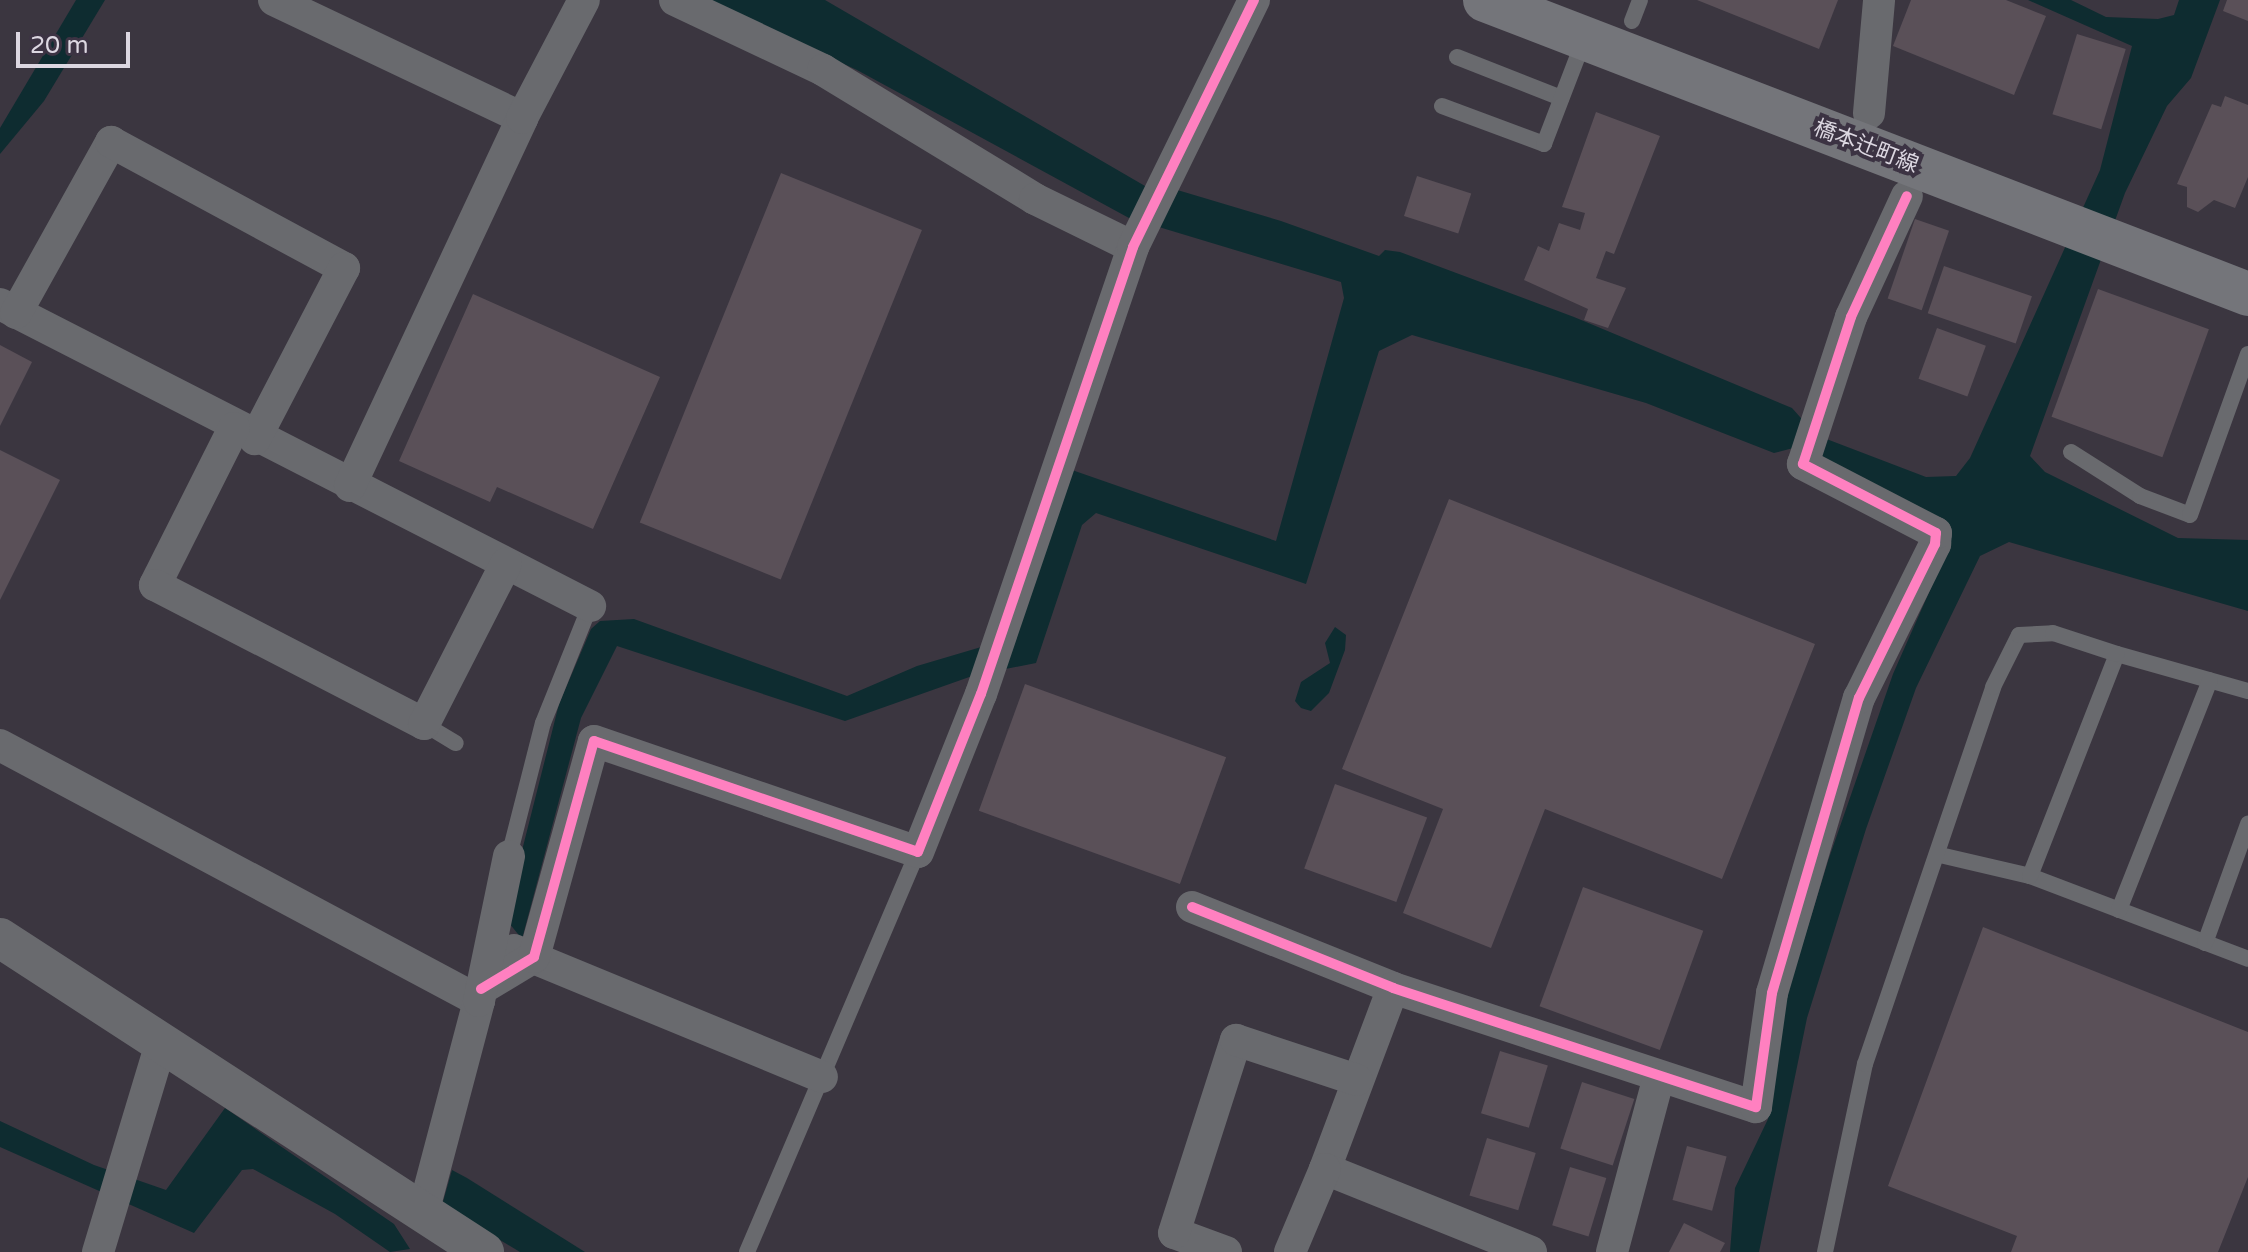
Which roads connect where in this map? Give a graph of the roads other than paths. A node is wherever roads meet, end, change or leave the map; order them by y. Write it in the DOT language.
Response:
graph roads {
  1 [pos="274,0"];
  2 [pos="584,0"];
  3 [pos="675,0"];
  4 [pos="1254,0"];
  5 [pos="1485,0"];
  6 [pos="1640,0"];
  7 [pos="1879,0"];
  8 [pos="1632,21"];
  9 [pos="1585,38"];
  10 [pos="1457,57"];
  11 [pos="1561,98"];
  12 [pos="1442,106"];
  13 [pos="1869,113"];
  14 [pos="522,118"];
  15 [pos="1907,196"];
  16 [pos="1139,238"];
  17 [pos="2248,294"];
  18 [pos="8,308"];
  19 [pos="2248,354"];
  20 [pos="2243,379"];
  21 [pos="245,433"];
  22 [pos="2071,452"];
  23 [pos="350,486"];
  24 [pos="506,564"];
  25 [pos="590,606"];
  26 [pos="2117,654"];
  27 [pos="2210,680"];
  28 [pos="2248,691"];
  29 [pos="424,724"];
  30 [pos="456,743"];
  31 [pos="0,745"];
  32 [pos="2248,824"];
  33 [pos="918,852"];
  34 [pos="1940,855"];
  35 [pos="509,856"];
  36 [pos="2030,876"];
  37 [pos="1192,907"];
  38 [pos="2119,910"];
  39 [pos="0,938"];
  40 [pos="489,940"];
  41 [pos="2205,943"];
  42 [pos="534,957"];
  43 [pos="2248,959"];
  44 [pos="1393,988"];
  45 [pos="480,995"];
  46 [pos="161,1043"];
  47 [pos="822,1077"];
  48 [pos="1659,1077"];
  49 [pos="1357,1080"];
  50 [pos="1325,1169"];
  51 [pos="423,1213"];
  52 [pos="98,1252"];
  53 [pos="484,1252"];
  54 [pos="747,1252"];
  55 [pos="1226,1252"];
  56 [pos="1290,1252"];
  57 [pos="1531,1252"];
  58 [pos="1612,1252"];
  59 [pos="1825,1252"];
  1 -- 14 [label="street"];
  2 -- 14 [label="street"];
  3 -- 16 [label="street"];
  4 -- 16 [label="street"];
  5 -- 9 [label="main road, 橋本辻町線"];
  6 -- 8 [label="lane"];
  7 -- 13 [label="street"];
  9 -- 11 [label="lane"];
  9 -- 17 [label="main road, 橋本辻町線"];
  10 -- 11 [label="lane"];
  11 -- 12 [label="lane"];
  14 -- 23 [label="street"];
  15 -- 48 [label="street"];
  16 -- 33 [label="street"];
  18 -- 21 [label="street"];
  18 -- 21 [label="street"];
  19 -- 20 [label="lane"];
  20 -- 22 [label="lane"];
  21 -- 23 [label="street"];
  21 -- 29 [label="street"];
  23 -- 24 [label="street"];
  24 -- 25 [label="street"];
  24 -- 29 [label="street"];
  25 -- 35 [label="lane"];
  26 -- 27 [label="lane"];
  26 -- 34 [label="lane"];
  26 -- 36 [label="lane"];
  27 -- 28 [label="lane"];
  27 -- 38 [label="lane"];
  29 -- 30 [label="lane"];
  31 -- 45 [label="street"];
  32 -- 41 [label="lane"];
  33 -- 42 [label="street"];
  33 -- 47 [label="lane"];
  34 -- 36 [label="lane"];
  34 -- 59 [label="lane"];
  35 -- 40 [label="street"];
  36 -- 38 [label="lane"];
  37 -- 44 [label="street"];
  38 -- 41 [label="lane"];
  39 -- 46 [label="street"];
  40 -- 42 [label="street"];
  40 -- 45 [label="street"];
  41 -- 43 [label="lane"];
  42 -- 45 [label="street"];
  42 -- 47 [label="street"];
  44 -- 48 [label="street"];
  44 -- 49 [label="street"];
  45 -- 51 [label="street"];
  46 -- 51 [label="street"];
  46 -- 52 [label="street"];
  47 -- 54 [label="lane"];
  48 -- 58 [label="street"];
  49 -- 50 [label="street"];
  49 -- 55 [label="street"];
  50 -- 56 [label="street"];
  50 -- 57 [label="street"];
  51 -- 53 [label="street"];
}
